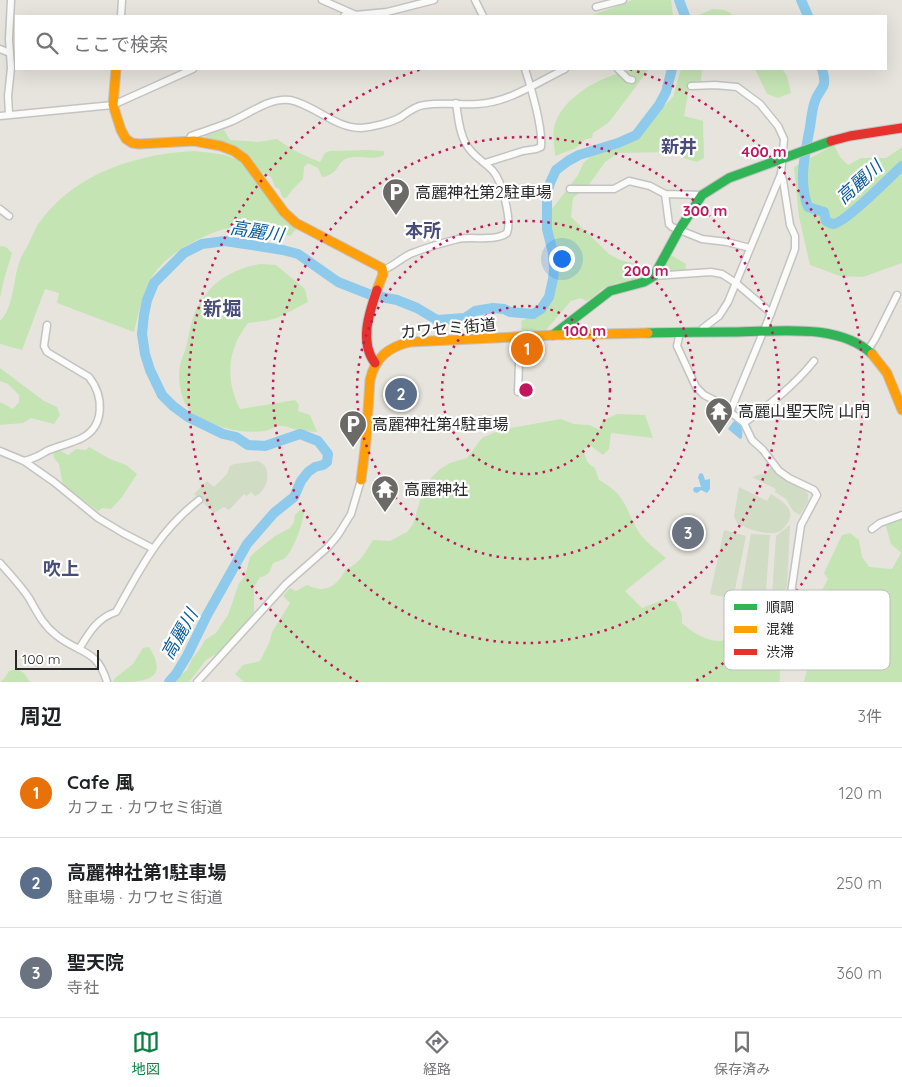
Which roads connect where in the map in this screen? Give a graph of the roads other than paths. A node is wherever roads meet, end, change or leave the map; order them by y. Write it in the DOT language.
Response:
graph roads {
  1 [pos="11,0"];
  2 [pos="122,0"];
  3 [pos="322,0"];
  4 [pos="434,0"];
  5 [pos="475,0"];
  6 [pos="623,0"];
  7 [pos="596,7"];
  8 [pos="121,15"];
  9 [pos="357,15"];
  10 [pos="482,15"];
  11 [pos="0,50"];
  12 [pos="10,53"];
  13 [pos="116,70"];
  14 [pos="192,70"];
  15 [pos="525,70"];
  16 [pos="563,70"];
  17 [pos="619,70"];
  18 [pos="632,80"];
  19 [pos="531,86"];
  20 [pos="691,86"];
  21 [pos="456,103"];
  22 [pos="113,104"];
  23 [pos="9,114"];
  24 [pos="0,116"];
  25 [pos="902,128"];
  26 [pos="189,140"];
  27 [pos="788,157"];
  28 [pos="485,163"];
  29 [pos="781,174"];
  30 [pos="570,189"];
  31 [pos="665,194"];
  32 [pos="702,195"];
  33 [pos="0,209"];
  34 [pos="9,216"];
  35 [pos="679,230"];
  36 [pos="750,248"];
  37 [pos="383,272"];
  38 [pos="654,276"];
  39 [pos="736,283"];
  40 [pos="897,295"];
  41 [pos="771,312"];
  42 [pos="47,325"];
  43 [pos="680,332"];
  44 [pos="701,332"];
  45 [pos="763,332"];
  46 [pos="553,335"];
  47 [pos="515,337"];
  48 [pos="868,350"];
  49 [pos="814,361"];
  50 [pos="375,363"];
  51 [pos="518,392"];
  52 [pos="902,410"];
  53 [pos="730,412"];
  54 [pos="744,423"];
  55 [pos="0,451"];
  56 [pos="24,462"];
  57 [pos="361,480"];
  58 [pos="199,500"];
  59 [pos="902,515"];
  60 [pos="872,529"];
  61 [pos="152,548"];
  62 [pos="0,562"];
  63 [pos="792,590"];
  64 [pos="79,649"];
  65 [pos="107,682"];
  66 [pos="197,682"];
  1 -- 12 [label="street"];
  2 -- 8 [label="street"];
  3 -- 9 [label="street"];
  4 -- 9 [label="street"];
  5 -- 10 [label="street"];
  6 -- 7 [label="street"];
  11 -- 12 [label="street"];
  12 -- 23 [label="street"];
  13 -- 22 [label="street"];
  14 -- 22 [label="street"];
  15 -- 19 [label="street"];
  16 -- 19 [label="street"];
  17 -- 18 [label="street"];
  19 -- 21 [label="street"];
  19 -- 28 [label="street"];
  20 -- 27 [label="street"];
  21 -- 26 [label="street"];
  21 -- 28 [label="street"];
  22 -- 23 [label="street"];
  22 -- 26 [label="street"];
  23 -- 24 [label="street"];
  25 -- 27 [label="street"];
  26 -- 37 [label="street"];
  27 -- 29 [label="street"];
  27 -- 32 [label="street"];
  28 -- 37 [label="street"];
  29 -- 36 [label="street"];
  29 -- 41 [label="street"];
  30 -- 31 [label="street"];
  31 -- 32 [label="street"];
  31 -- 35 [label="street"];
  32 -- 35 [label="street"];
  33 -- 34 [label="street"];
  35 -- 36 [label="street"];
  35 -- 38 [label="street"];
  36 -- 39 [label="street"];
  37 -- 50 [label="street"];
  38 -- 39 [label="street"];
  38 -- 46 [label="street"];
  39 -- 41 [label="street"];
  39 -- 44 [label="street"];
  40 -- 48 [label="street"];
  41 -- 45 [label="street"];
  42 -- 56 [label="street"];
  43 -- 44 [label="street, カワセミ街道"];
  43 -- 46 [label="street, カワセミ街道"];
  43 -- 53 [label="street"];
  44 -- 45 [label="street, カワセミ街道"];
  45 -- 48 [label="street, カワセミ街道"];
  45 -- 53 [label="street"];
  46 -- 47 [label="street, カワセミ街道"];
  47 -- 50 [label="street, カワセミ街道"];
  47 -- 51 [label="street"];
  48 -- 52 [label="street, カワセミ街道"];
  49 -- 54 [label="street"];
  50 -- 57 [label="street"];
  53 -- 54 [label="street"];
  54 -- 63 [label="street"];
  55 -- 56 [label="street"];
  56 -- 61 [label="street"];
  57 -- 66 [label="street"];
  58 -- 61 [label="street"];
  59 -- 60 [label="street"];
  61 -- 64 [label="street"];
  62 -- 64 [label="street"];
  64 -- 65 [label="street"];
}
